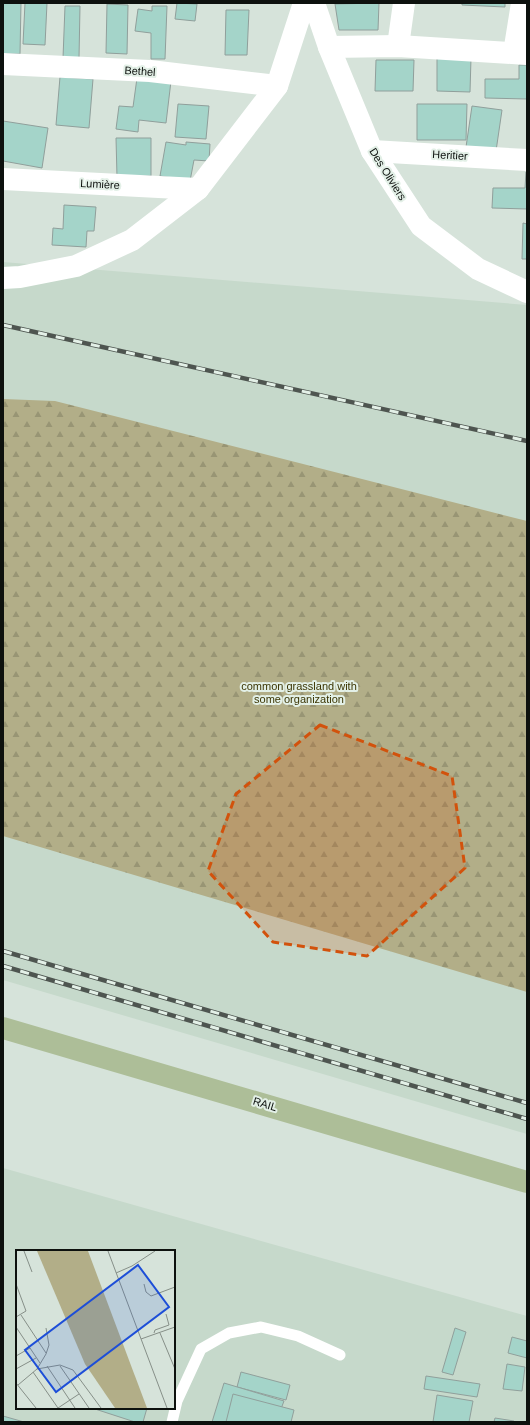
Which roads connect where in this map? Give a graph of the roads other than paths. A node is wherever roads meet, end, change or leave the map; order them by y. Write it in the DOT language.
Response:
graph roads {
  1 [pos="304,3"];
  2 [pos="314,3"];
  3 [pos="404,3"];
  4 [pos="522,3"];
  5 [pos="329,46"];
  6 [pos="398,46"];
  7 [pos="521,53"];
  8 [pos="3,64"];
  9 [pos="277,86"];
  10 [pos="372,151"];
  11 [pos="527,160"];
  12 [pos="3,180"];
  13 [pos="198,189"];
  14 [pos="3,278"];
  15 [pos="527,292"];
  16 [pos="3,1028"];
  17 [pos="527,1182"];
  18 [pos="340,1355"];
  19 [pos="172,1422"];
  1 -- 9 [label="street"];
  2 -- 5 [label="street, Des Oliviers"];
  3 -- 6 [label="street"];
  4 -- 7 [label="street"];
  5 -- 6 [label="street"];
  5 -- 10 [label="street, Des Oliviers"];
  6 -- 7 [label="street"];
  8 -- 9 [label="street, Bethel"];
  9 -- 13 [label="street"];
  10 -- 11 [label="street, Heritier"];
  10 -- 15 [label="street, Des Oliviers"];
  12 -- 13 [label="street, Lumière"];
  13 -- 14 [label="street"];
  16 -- 17 [label="main road, RAIL"];
  18 -- 19 [label="lane"];
}
